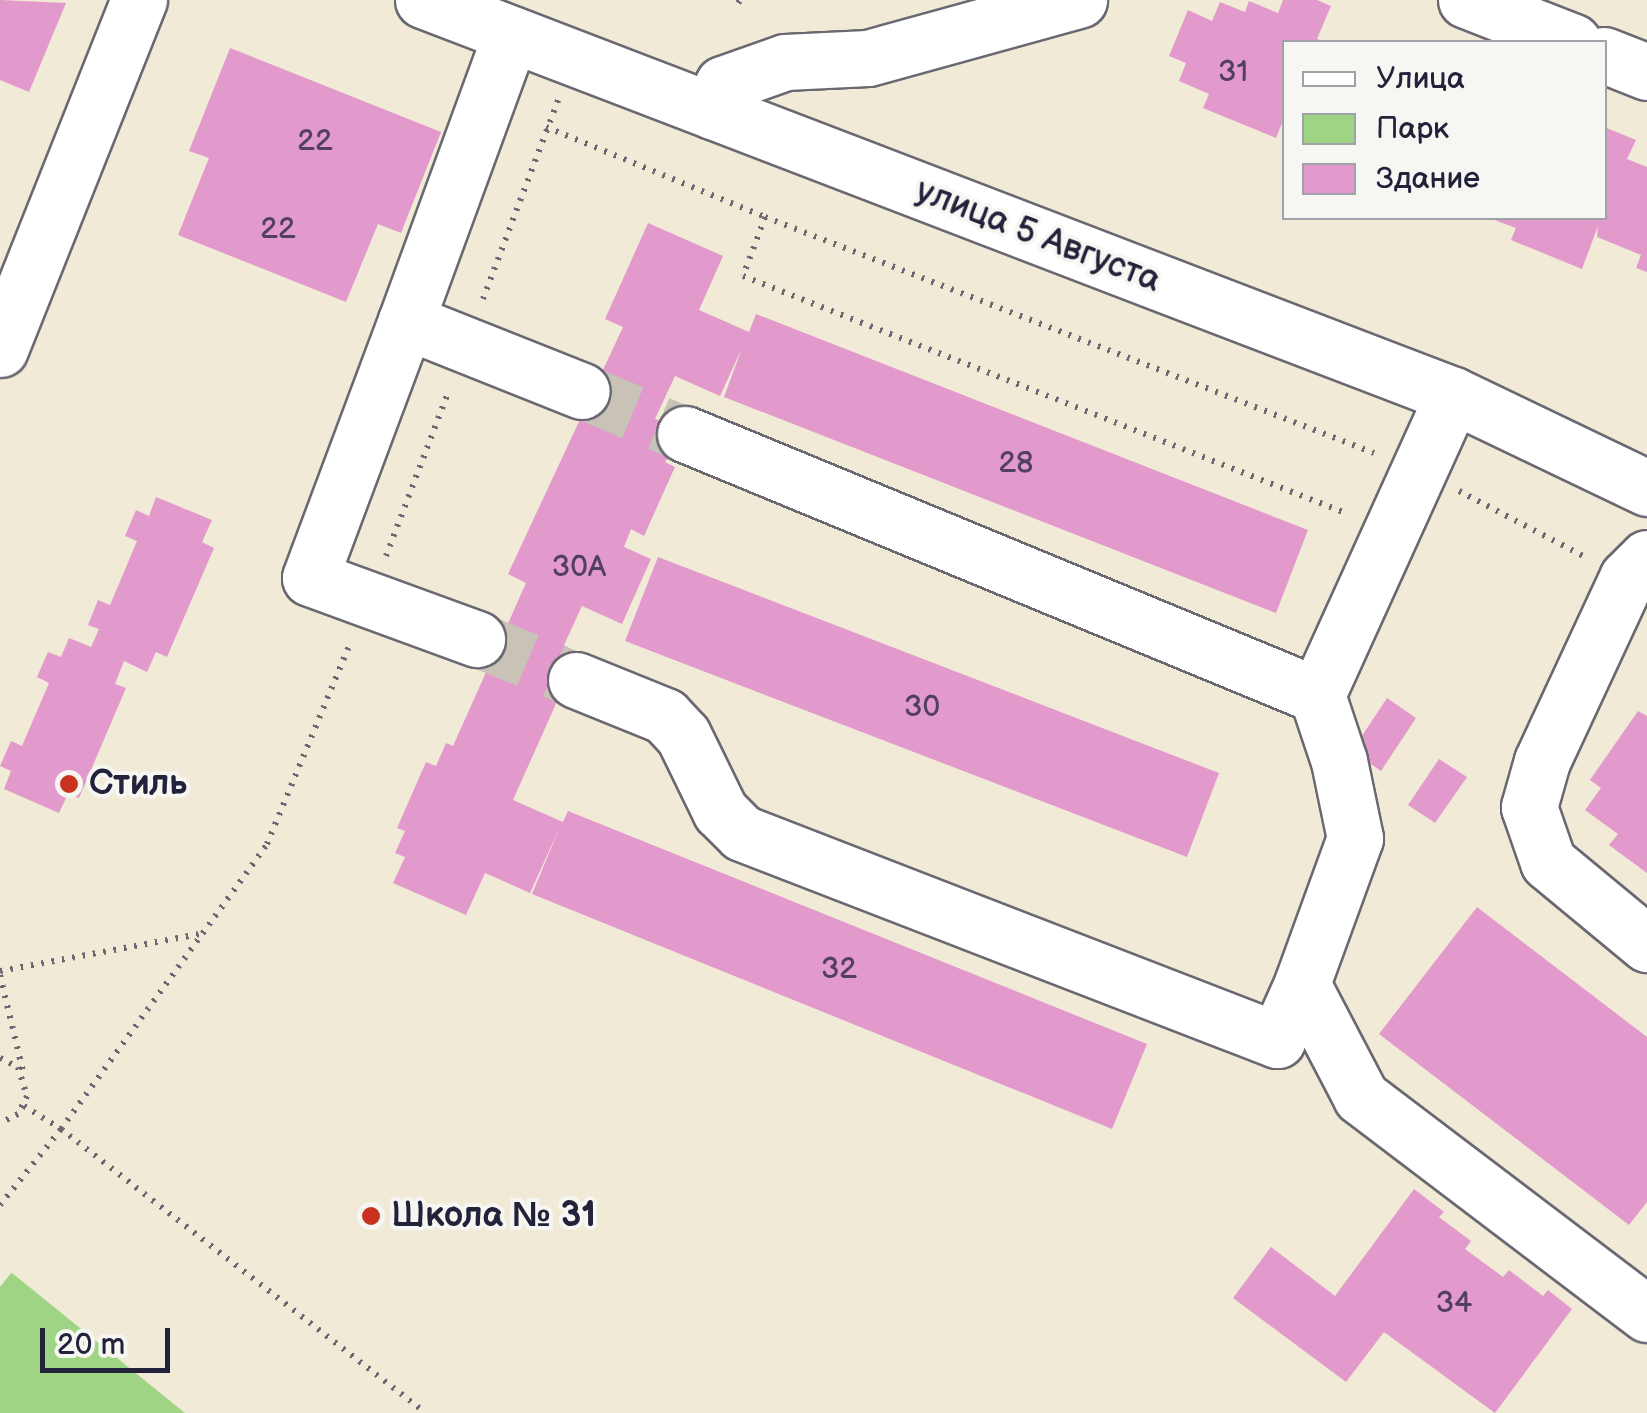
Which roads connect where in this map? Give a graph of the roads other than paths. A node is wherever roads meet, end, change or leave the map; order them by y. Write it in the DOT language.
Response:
graph roads {
  1 [pos="139,0"];
  2 [pos="422,0"];
  3 [pos="1078,0"];
  4 [pos="1466,0"];
  5 [pos="510,34"];
  6 [pos="1569,40"];
  7 [pos="1607,56"];
  8 [pos="1647,72"];
  9 [pos="712,110"];
  10 [pos="406,321"];
  11 [pos="0,349"];
  12 [pos="582,391"];
  13 [pos="1453,395"];
  14 [pos="685,434"];
  15 [pos="1647,488"];
  16 [pos="1637,568"];
  17 [pos="477,639"];
  18 [pos="576,680"];
  19 [pos="1317,695"];
  20 [pos="1647,944"];
  21 [pos="1302,984"];
  22 [pos="1647,1314"];
  1 -- 11 [label="street"];
  2 -- 5 [label="street, улица 5 Августа"];
  3 -- 9 [label="street"];
  4 -- 6 [label="street"];
  5 -- 9 [label="street, улица 5 Августа"];
  5 -- 10 [label="street"];
  7 -- 8 [label="street"];
  9 -- 13 [label="street, улица 5 Августа"];
  10 -- 12 [label="street"];
  10 -- 17 [label="street"];
  13 -- 15 [label="street, улица 5 Августа"];
  13 -- 19 [label="street"];
  14 -- 19 [label="street"];
  16 -- 20 [label="street"];
  18 -- 21 [label="street"];
  19 -- 21 [label="street"];
  21 -- 22 [label="street"];
}
